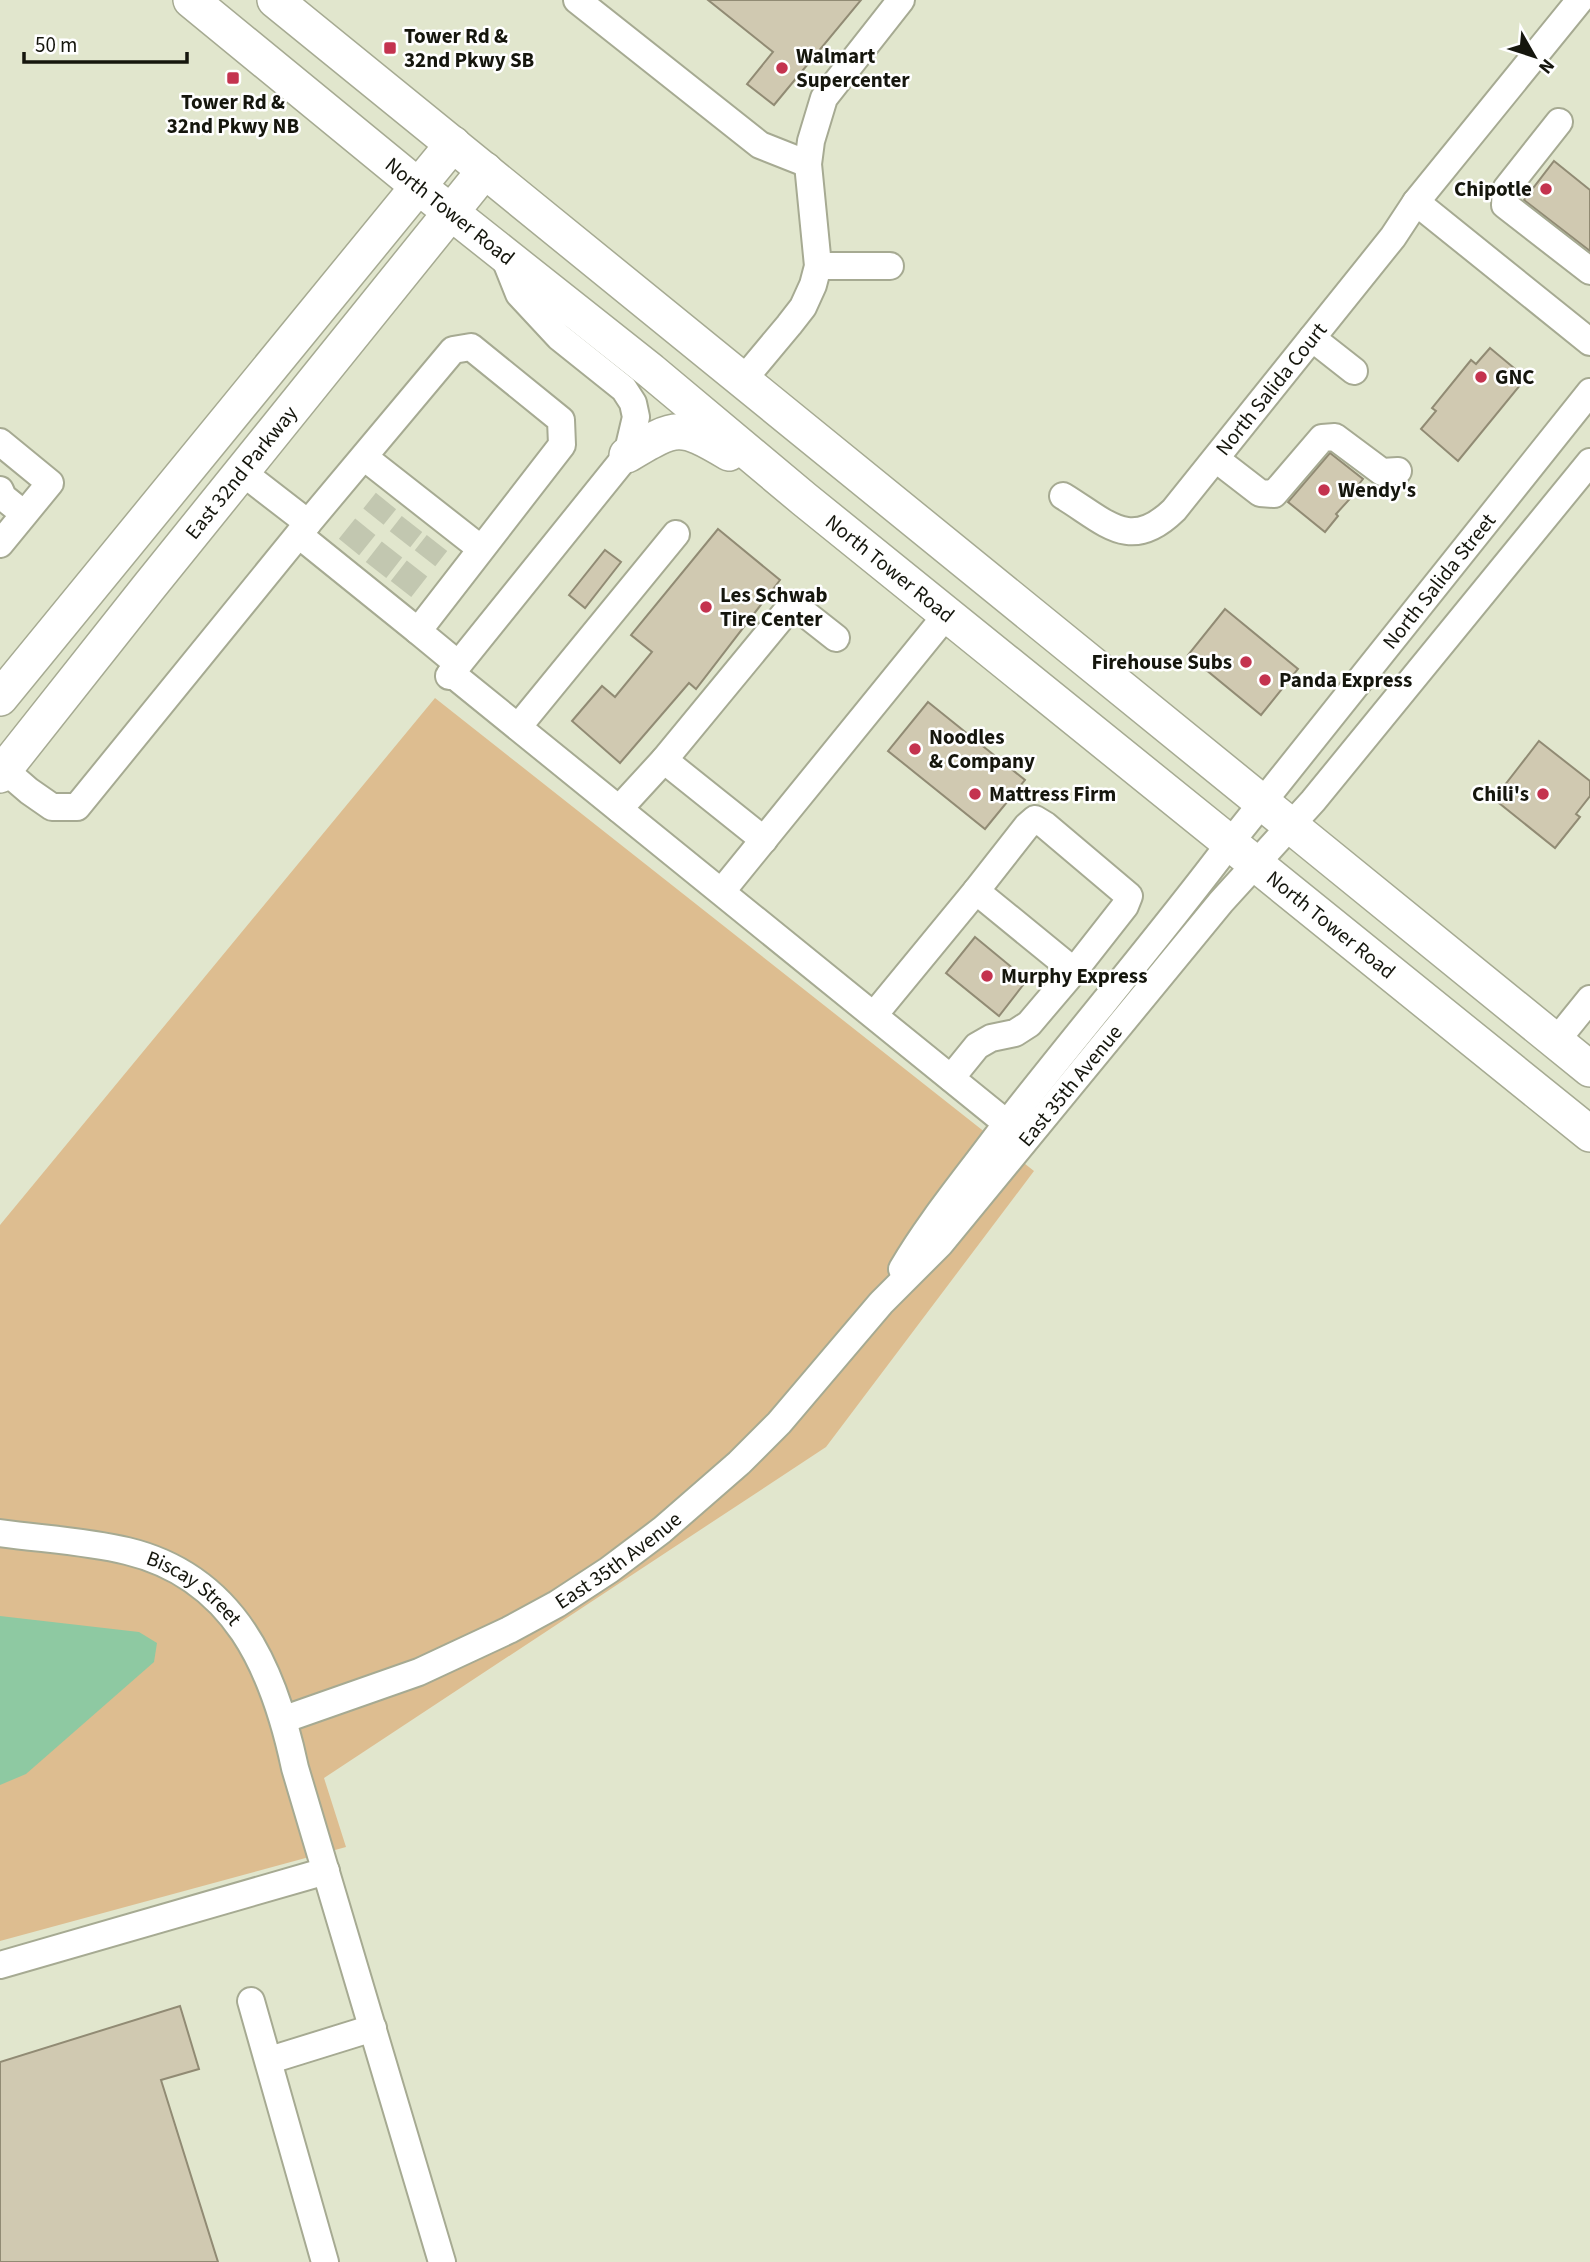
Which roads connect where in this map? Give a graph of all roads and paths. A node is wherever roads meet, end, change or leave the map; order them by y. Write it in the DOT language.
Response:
graph roads {
  1 [pos="191,0"];
  2 [pos="275,0"];
  3 [pos="578,0"];
  4 [pos="901,0"];
  5 [pos="1580,0"];
  6 [pos="1559,122"];
  7 [pos="453,144"];
  8 [pos="808,164"];
  9 [pos="485,170"];
  10 [pos="419,187"];
  11 [pos="1416,202"];
  12 [pos="452,213"];
  13 [pos="503,252"];
  14 [pos="818,266"];
  15 [pos="890,266"];
  16 [pos="1590,271"];
  17 [pos="1312,338"];
  18 [pos="1590,342"];
  19 [pos="1354,371"];
  20 [pos="743,380"];
  21 [pos="1590,392"];
  22 [pos="0,442"];
  23 [pos="627,455"];
  24 [pos="364,457"];
  25 [pos="1216,459"];
  26 [pos="1590,462"];
  27 [pos="1388,470"];
  28 [pos="242,472"];
  29 [pos="0,490"];
  30 [pos="1063,496"];
  31 [pos="804,499"];
  32 [pos="24,514"];
  33 [pos="303,529"];
  34 [pos="676,534"];
  35 [pos="0,544"];
  36 [pos="480,548"];
  37 [pos="948,613"];
  38 [pos="418,631"];
  39 [pos="836,638"];
  40 [pos="452,673"];
  41 [pos="0,698"];
  42 [pos="518,727"];
  43 [pos="664,760"];
  44 [pos="1,770"];
  45 [pos="1264,803"];
  46 [pos="619,809"];
  47 [pos="1291,826"];
  48 [pos="764,840"];
  49 [pos="1230,844"];
  50 [pos="1257,865"];
  51 [pos="722,891"];
  52 [pos="976,891"];
  53 [pos="1074,971"];
  54 [pos="1590,999"];
  55 [pos="874,1015"];
  56 [pos="1556,1041"];
  57 [pos="1590,1069"];
  58 [pos="951,1078"];
  59 [pos="1016,1132"];
  60 [pos="1590,1134"];
  61 [pos="0,1533"];
  62 [pos="285,1719"];
  63 [pos="326,1871"];
  64 [pos="0,1965"];
  65 [pos="251,2001"];
  66 [pos="373,2028"];
  67 [pos="270,2060"];
  68 [pos="325,2262"];
  69 [pos="442,2262"];
  1 -- 10 [label="main road, North Tower Road"];
  2 -- 7 [label="main road"];
  3 -- 8 [label="street"];
  4 -- 8 [label="street"];
  5 -- 11 [label="street, North Salida Court"];
  6 -- 16 [label="street"];
  7 -- 9 [label="main road"];
  7 -- 10 [label="main road, East 32nd Parkway"];
  8 -- 14 [label="street"];
  9 -- 12 [label="main road, East 32nd Parkway"];
  9 -- 20 [label="main road"];
  10 -- 12 [label="main road, North Tower Road"];
  10 -- 41 [label="main road, East 32nd Parkway"];
  11 -- 17 [label="street, North Salida Court"];
  11 -- 18 [label="street"];
  12 -- 13 [label="main road, North Tower Road"];
  12 -- 28 [label="main road, East 32nd Parkway"];
  13 -- 23 [label="street"];
  13 -- 31 [label="main road, North Tower Road"];
  14 -- 15 [label="street"];
  14 -- 20 [label="street"];
  17 -- 19 [label="street"];
  17 -- 25 [label="street, North Salida Court"];
  20 -- 45 [label="main road"];
  21 -- 45 [label="street, North Salida Street"];
  22 -- 32 [label="street"];
  23 -- 31 [label="main road"];
  23 -- 40 [label="street"];
  24 -- 33 [label="street"];
  24 -- 36 [label="street"];
  24 -- 36 [label="street"];
  25 -- 27 [label="street"];
  25 -- 30 [label="street, North Salida Court"];
  26 -- 47 [label="street, North Salida Street"];
  28 -- 33 [label="street"];
  28 -- 44 [label="main road, East 32nd Parkway"];
  29 -- 32 [label="street"];
  31 -- 37 [label="main road, North Tower Road"];
  32 -- 35 [label="street"];
  33 -- 38 [label="street"];
  33 -- 44 [label="street"];
  34 -- 42 [label="street"];
  36 -- 38 [label="street"];
  37 -- 48 [label="street"];
  37 -- 49 [label="main road, North Tower Road"];
  38 -- 40 [label="street"];
  39 -- 43 [label="street"];
  40 -- 42 [label="street"];
  42 -- 46 [label="street"];
  43 -- 46 [label="street"];
  43 -- 48 [label="street"];
  45 -- 47 [label="main road"];
  45 -- 49 [label="street, North Salida Street"];
  46 -- 51 [label="street"];
  47 -- 50 [label="street, North Salida Street"];
  47 -- 56 [label="main road"];
  48 -- 51 [label="street"];
  49 -- 50 [label="main road, North Tower Road"];
  49 -- 59 [label="street, East 35th Avenue"];
  50 -- 59 [label="street, East 35th Avenue"];
  50 -- 60 [label="main road, North Tower Road"];
  51 -- 55 [label="street"];
  52 -- 53 [label="street"];
  52 -- 53 [label="street"];
  52 -- 55 [label="street"];
  53 -- 58 [label="street"];
  54 -- 56 [label="street"];
  55 -- 58 [label="street"];
  56 -- 57 [label="main road"];
  58 -- 59 [label="street"];
  59 -- 62 [label="street, East 35th Avenue"];
  61 -- 62 [label="street, Biscay Street"];
  62 -- 63 [label="street, Biscay Street"];
  63 -- 64 [label="street"];
  63 -- 66 [label="street, Biscay Street"];
  65 -- 67 [label="street"];
  66 -- 67 [label="street"];
  66 -- 69 [label="street, Biscay Street"];
  67 -- 68 [label="street"];
}
